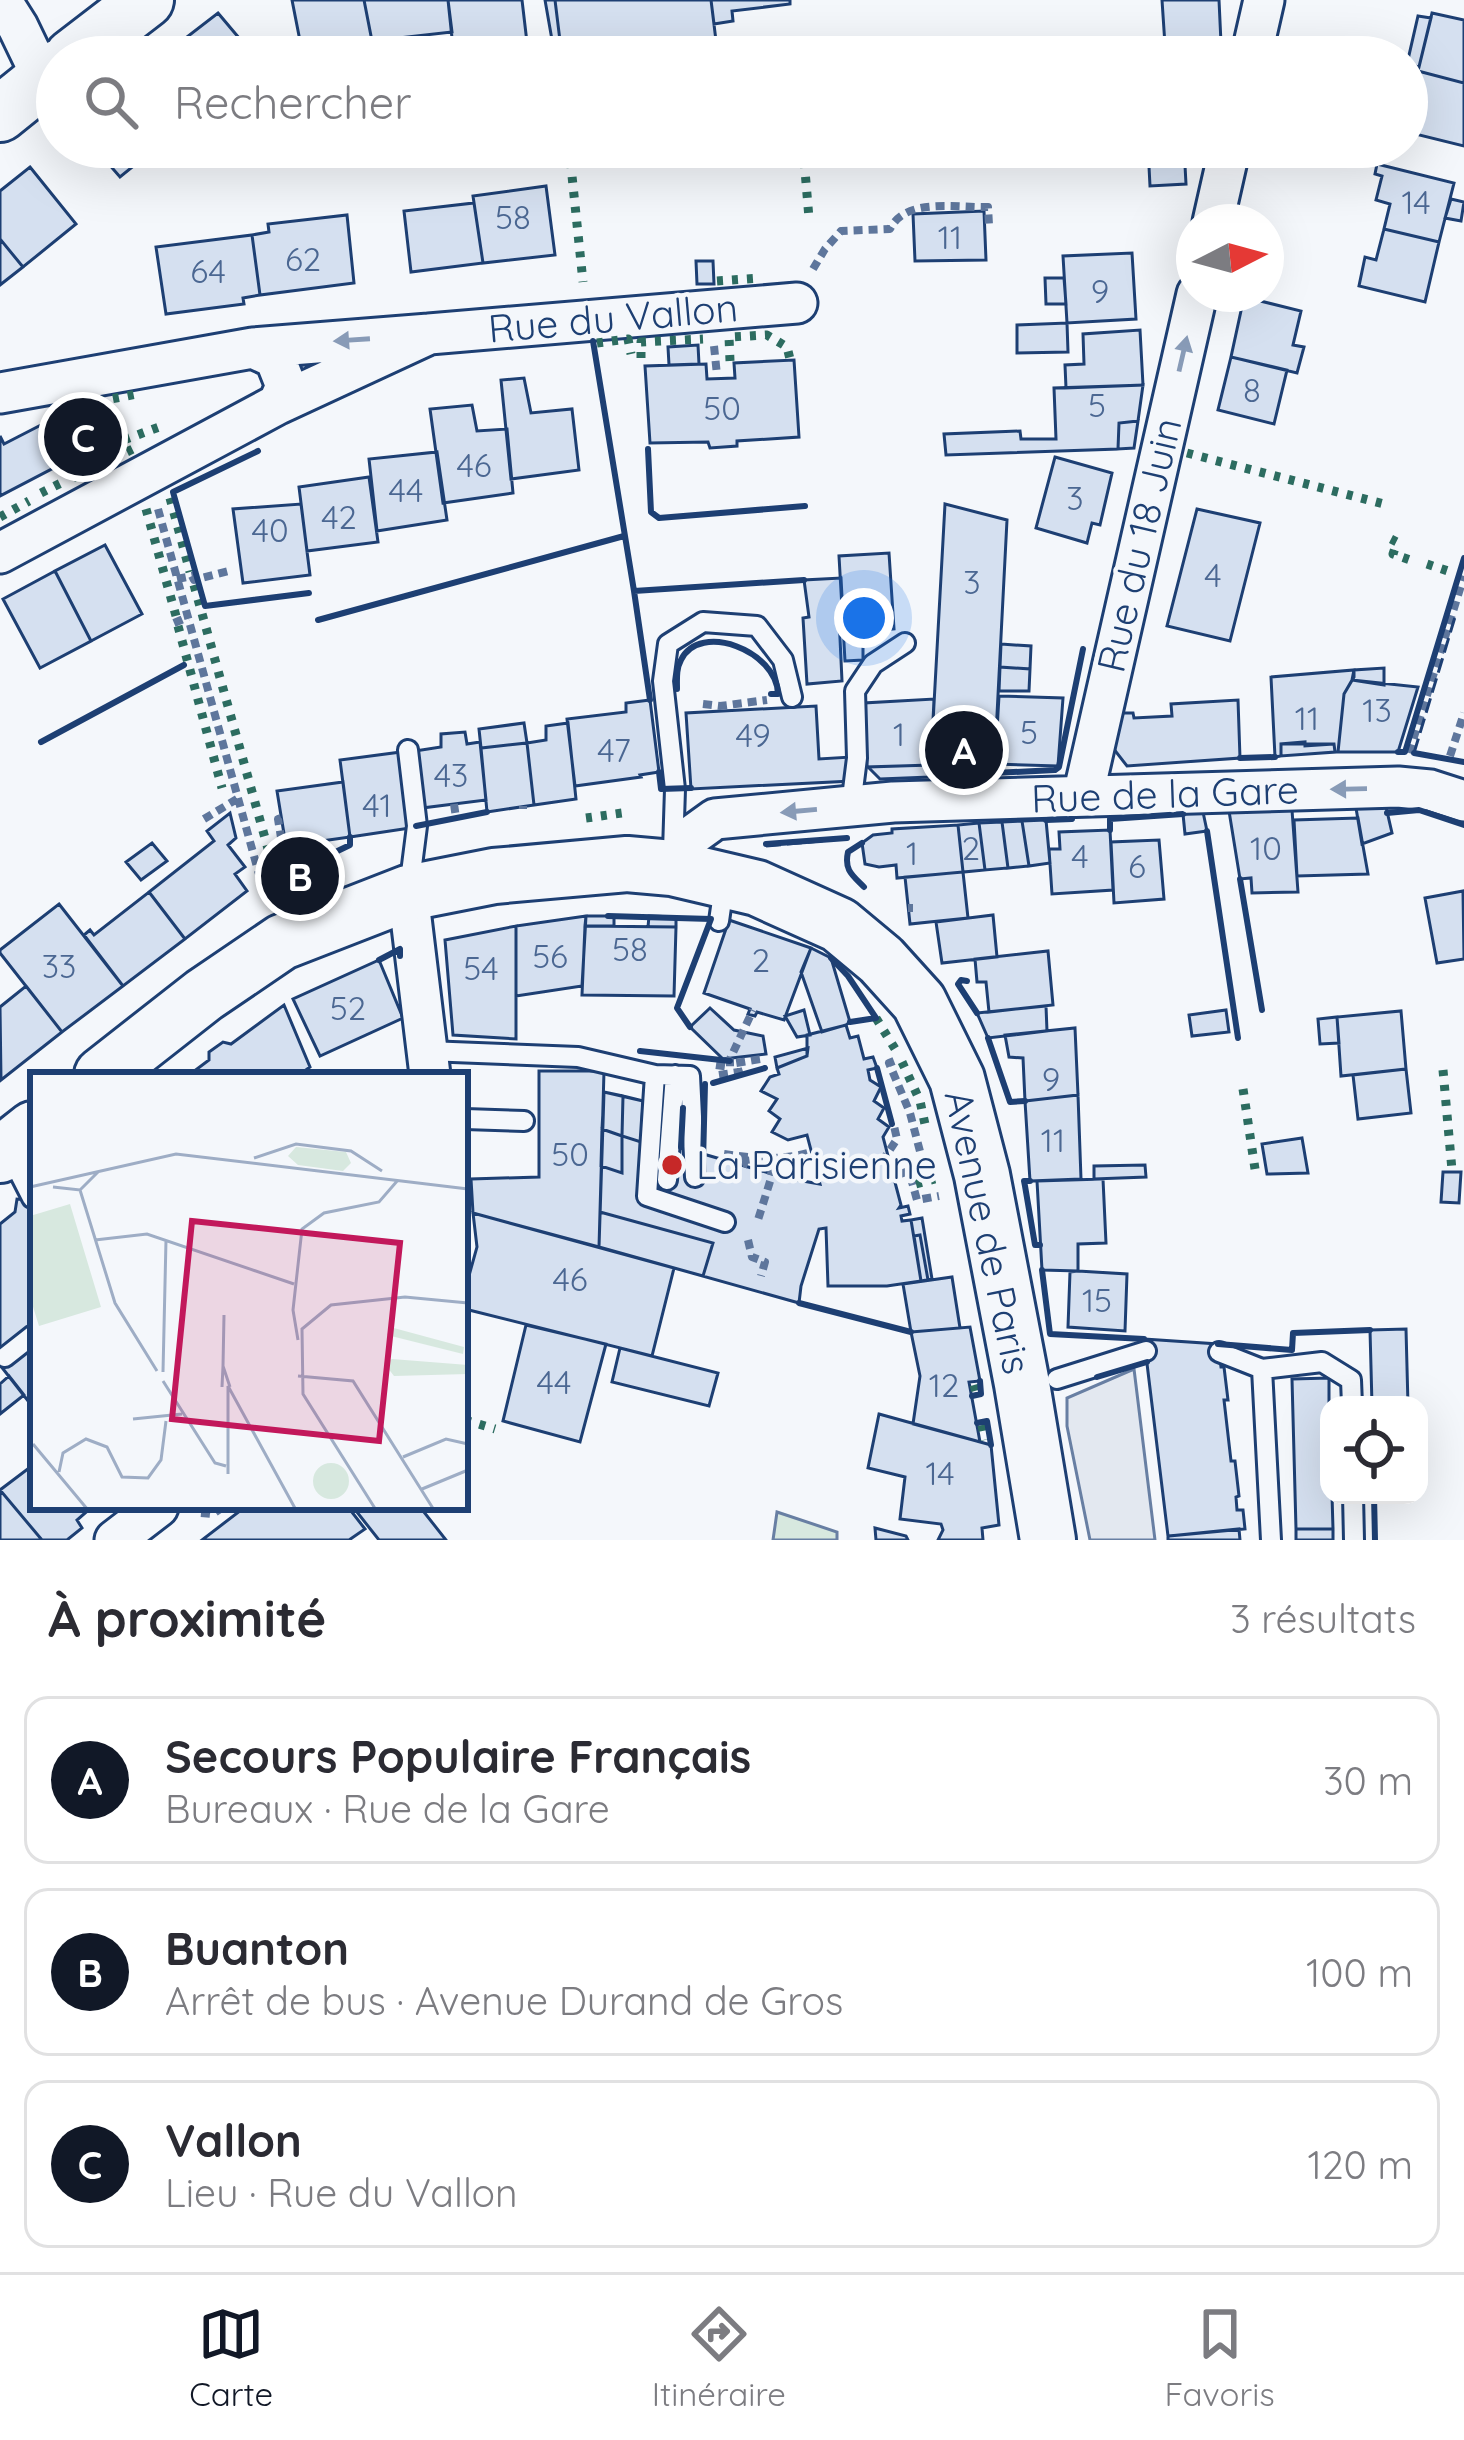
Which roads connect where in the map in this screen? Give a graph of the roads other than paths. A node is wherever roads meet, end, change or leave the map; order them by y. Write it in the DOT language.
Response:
graph roads {
  1 [pos="2,0"];
  2 [pos="146,0"];
  3 [pos="1264,0"];
  4 [pos="99,36"];
  5 [pos="1255,36"];
  6 [pos="36,46"];
  7 [pos="36,85"];
  8 [pos="0,114"];
  9 [pos="1225,168"];
  10 [pos="1217,204"];
  11 [pos="797,303"];
  12 [pos="1193,312"];
  13 [pos="429,334"];
  14 [pos="253,348"];
  15 [pos="0,393"];
  16 [pos="278,404"];
  17 [pos="0,553"];
  18 [pos="905,643"];
  19 [pos="792,697"];
  20 [pos="408,750"];
  21 [pos="1083,796"];
  22 [pos="1464,801"];
  23 [pos="851,806"];
  24 [pos="673,868"];
  25 [pos="408,893"];
  26 [pos="428,1063"];
  27 [pos="106,1072"];
  28 [pos="665,1075"];
  29 [pos="468,1120"];
  30 [pos="524,1121"];
  31 [pos="18,1152"];
  32 [pos="695,1177"];
  33 [pos="667,1180"];
  34 [pos="30,1191"];
  35 [pos="725,1222"];
  36 [pos="30,1337"];
  37 [pos="1146,1351"];
  38 [pos="1219,1352"];
  39 [pos="4,1357"];
  40 [pos="1262,1369"];
  41 [pos="1057,1378"];
  42 [pos="1352,1396"];
  43 [pos="1353,1504"];
  44 [pos="154,1510"];
  45 [pos="115,1540"];
  46 [pos="1048,1540"];
  47 [pos="1271,1540"];
  48 [pos="1354,1540"];
  1 -- 6 [label="street"];
  2 -- 4 [label="main road"];
  3 -- 5 [label="street"];
  7 -- 8 [label="main road"];
  9 -- 10 [label="street"];
  11 -- 13 [label="street, Rue du Vallon"];
  21 -- 12 [label="street, Rue du 18 Juin, one-way"];
  13 -- 14 [label="street, Rue du Vallon, one-way"];
  13 -- 16 [label="street, Rue du Vallon"];
  14 -- 15 [label="street, Rue du Vallon"];
  14 -- 16 [label="street"];
  16 -- 17 [label="street, Rue du Vallon"];
  18 -- 23 [label="lane"];
  19 -- 24 [label="lane"];
  20 -- 25 [label="lane"];
  22 -- 21 [label="street, Rue de la Gare, one-way"];
  21 -- 23 [label="street, Rue de la Gare"];
  23 -- 24 [label="street, Rue de la Gare, one-way"];
  24 -- 25 [label="main road, Avenue de Paris"];
  24 -- 46 [label="main road, Avenue de Paris"];
  25 -- 26 [label="street"];
  25 -- 27 [label="main road, Avenue de Paris"];
  26 -- 28 [label="lane"];
  28 -- 32 [label="lane"];
  28 -- 33 [label="lane"];
  28 -- 35 [label="lane"];
  29 -- 30 [label="lane"];
  31 -- 34 [label="lane"];
  36 -- 39 [label="lane"];
  37 -- 41 [label="lane"];
  38 -- 40 [label="lane"];
  40 -- 42 [label="lane"];
  40 -- 47 [label="lane"];
  43 -- 48 [label="lane"];
  44 -- 45 [label="street"];
}
